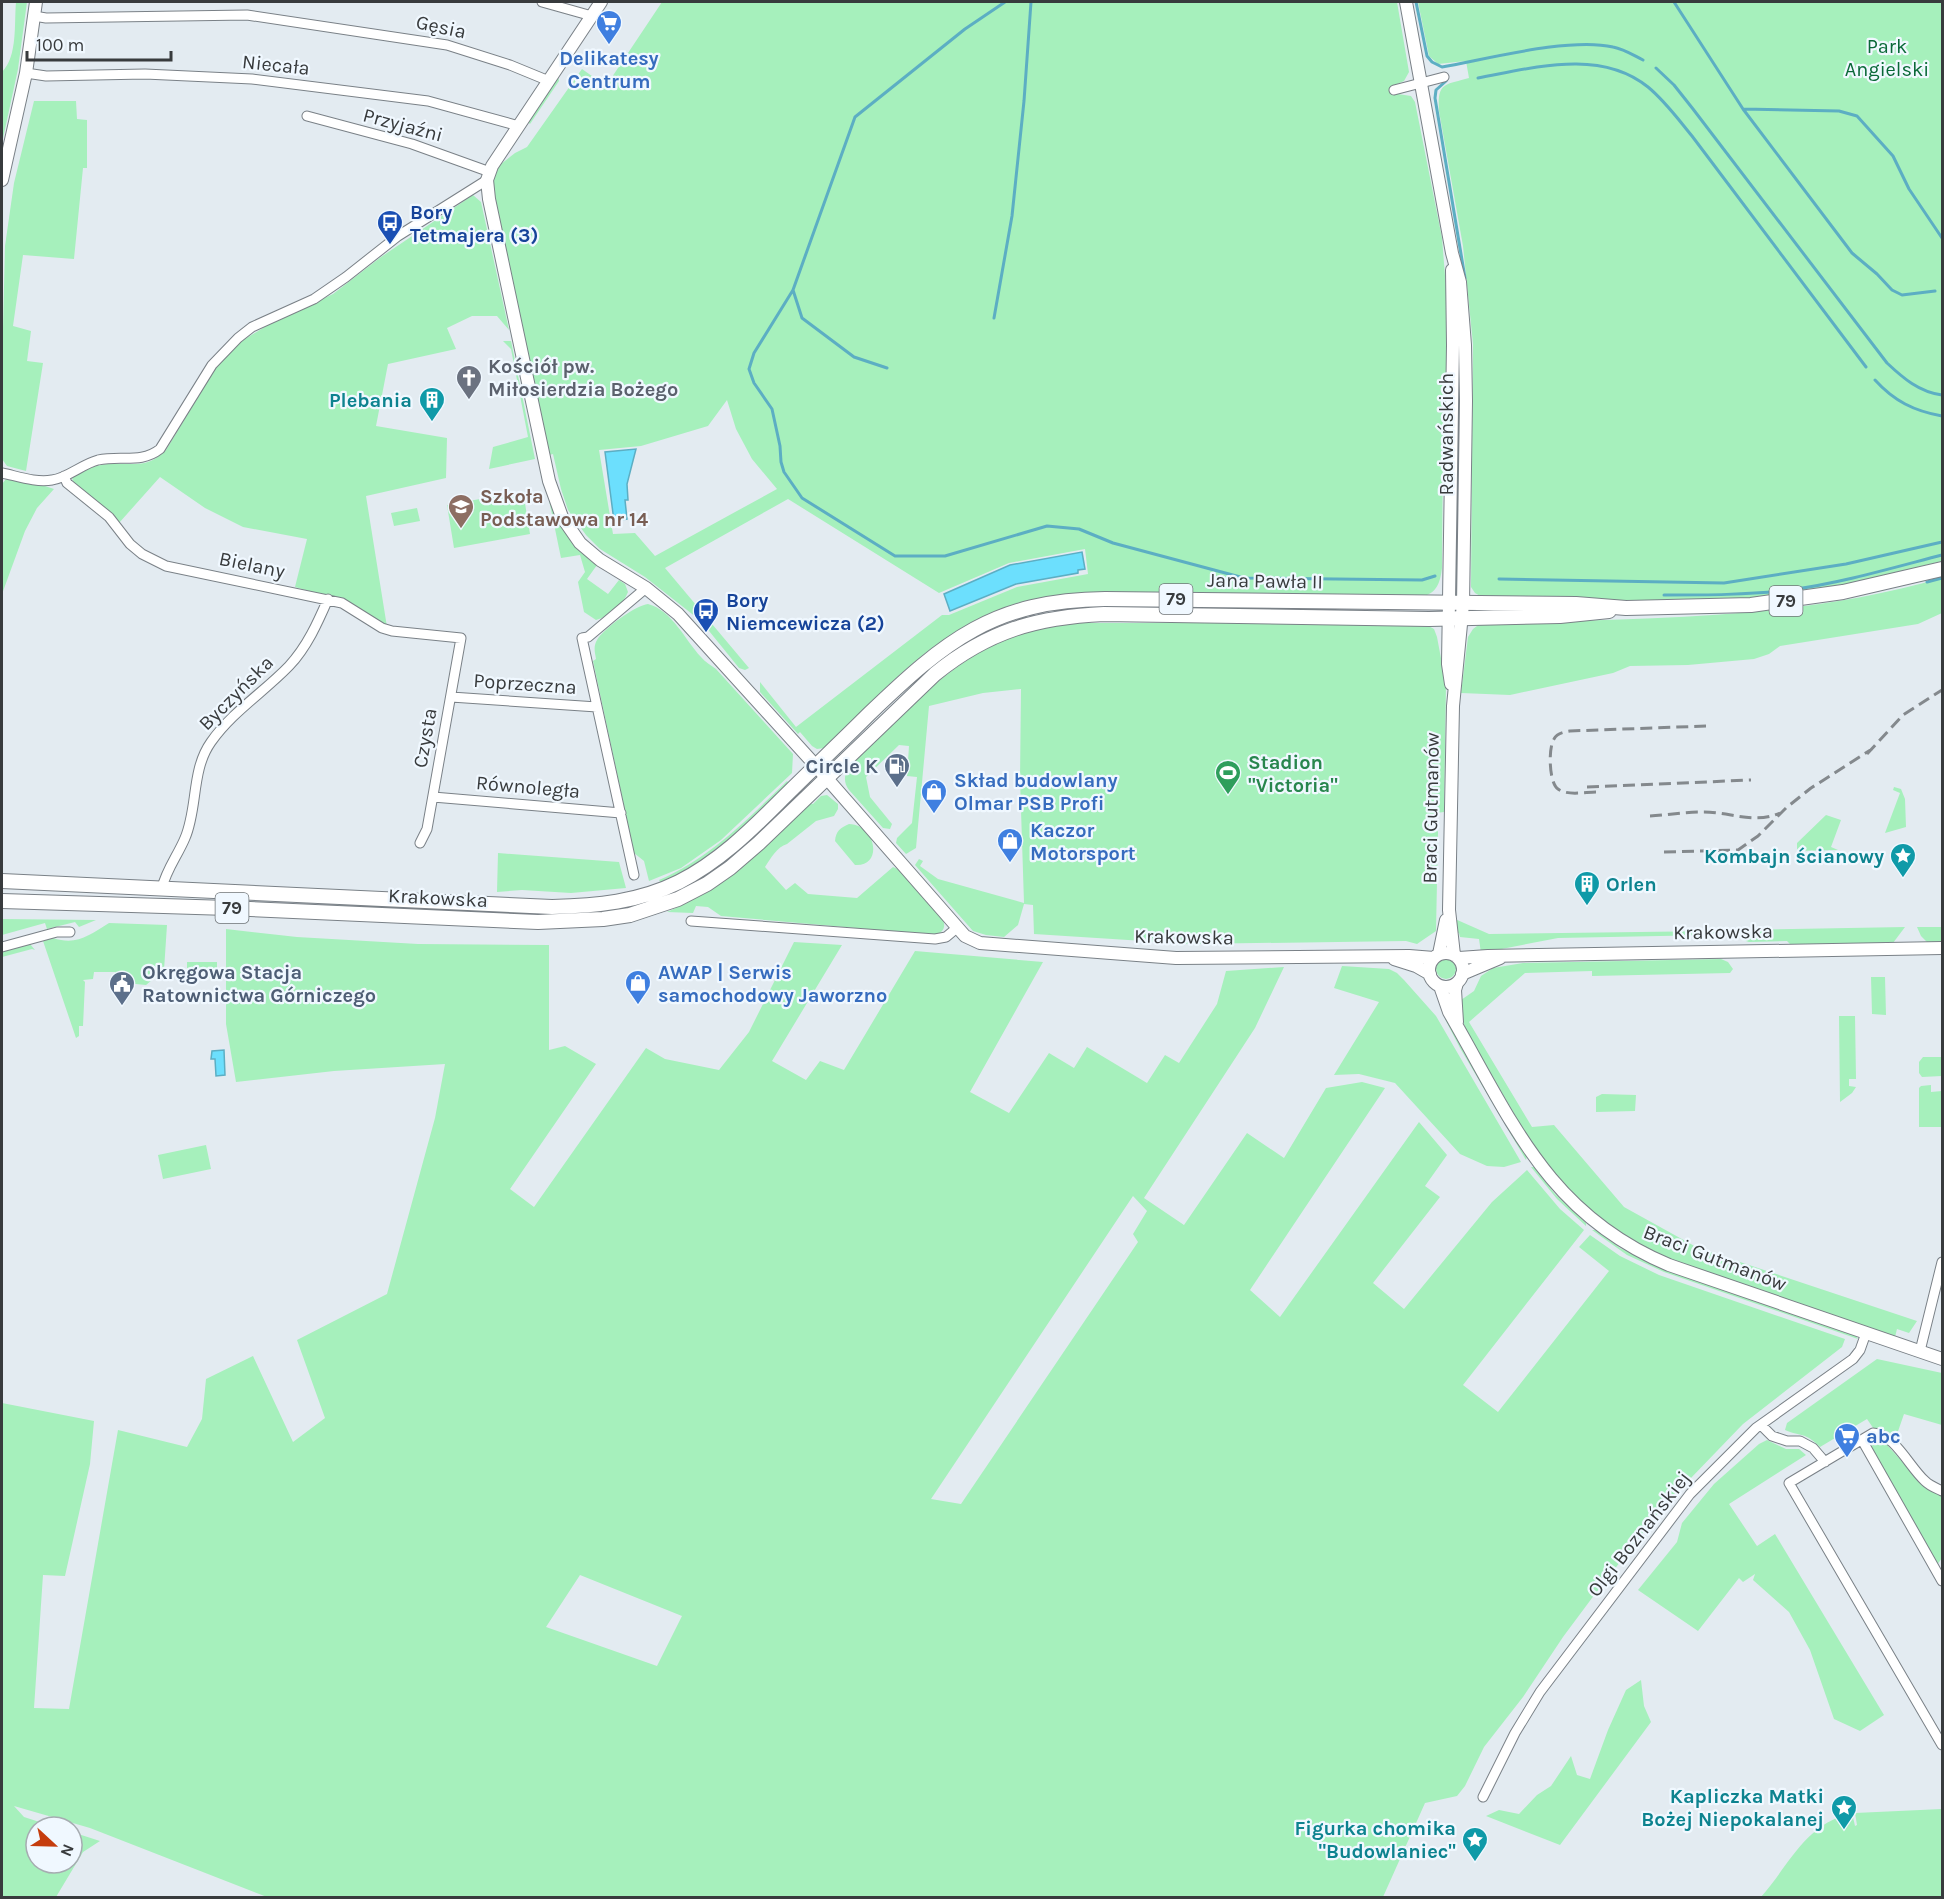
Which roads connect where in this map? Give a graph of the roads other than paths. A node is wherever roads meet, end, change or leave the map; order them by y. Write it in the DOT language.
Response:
graph roads {
  1 [pos="36,2"];
  2 [pos="542,2"];
  3 [pos="601,2"];
  4 [pos="1406,2"];
  5 [pos="34,16"];
  6 [pos="592,16"];
  7 [pos="26,73"];
  8 [pos="1444,76"];
  9 [pos="549,81"];
  10 [pos="1422,83"];
  11 [pos="1394,90"];
  12 [pos="307,116"];
  13 [pos="519,126"];
  14 [pos="489,176"];
  15 [pos="2,180"];
  16 [pos="1452,252"];
  17 [pos="2,473"];
  18 [pos="64,476"];
  19 [pos="1942,569"];
  20 [pos="1451,579"];
  21 [pos="646,588"];
  22 [pos="328,599"];
  23 [pos="1431,603"];
  24 [pos="1456,611"];
  25 [pos="1429,619"];
  26 [pos="461,638"];
  27 [pos="1450,638"];
  28 [pos="451,697"];
  29 [pos="1453,706"];
  30 [pos="597,707"];
  31 [pos="816,766"];
  32 [pos="826,778"];
  33 [pos="433,797"];
  34 [pos="621,813"];
  35 [pos="420,843"];
  36 [pos="634,874"];
  37 [pos="2,882"];
  38 [pos="162,888"];
  39 [pos="2,901"];
  40 [pos="1449,910"];
  41 [pos="691,921"];
  42 [pos="958,927"];
  43 [pos="70,932"];
  44 [pos="2,947"];
  45 [pos="1942,948"];
  46 [pos="1437,956"];
  47 [pos="1457,956"];
  48 [pos="1505,956"];
  49 [pos="1388,957"];
  50 [pos="1430,974"];
  51 [pos="1460,979"];
  52 [pos="1440,986"];
  53 [pos="1457,1026"];
  54 [pos="1942,1262"];
  55 [pos="1866,1333"];
  56 [pos="1920,1351"];
  57 [pos="1942,1359"];
  58 [pos="1761,1425"];
  59 [pos="1862,1440"];
  60 [pos="1825,1462"];
  61 [pos="1942,1491"];
  62 [pos="1942,1581"];
  63 [pos="1942,1745"];
  64 [pos="1483,1797"];
  1 -- 5 [label="street"];
  2 -- 6 [label="street"];
  3 -- 6 [label="street"];
  4 -- 10 [label="street, Radwańskich"];
  5 -- 7 [label="street"];
  5 -- 9 [label="street, Gęsia"];
  6 -- 9 [label="street"];
  7 -- 13 [label="street, Niecała"];
  7 -- 15 [label="street"];
  8 -- 10 [label="street"];
  9 -- 13 [label="street"];
  10 -- 11 [label="street"];
  10 -- 16 [label="street, Radwańskich"];
  12 -- 14 [label="street, Przyjaźni"];
  13 -- 14 [label="street"];
  14 -- 18 [label="street"];
  14 -- 21 [label="street"];
  16 -- 20 [label="street, Radwańskich"];
  16 -- 24 [label="street, Radwańskich"];
  17 -- 18 [label="street"];
  18 -- 22 [label="street, Bielany"];
  19 -- 24 [label="main road, Jana Pawła II / 79"];
  20 -- 23 [label="street"];
  20 -- 24 [label="street, Radwańskich"];
  21 -- 30 [label="street"];
  21 -- 31 [label="street"];
  22 -- 26 [label="street, Bielany"];
  22 -- 38 [label="street, Byczyńska"];
  23 -- 24 [label="main road, Jana Pawła II / 79"];
  23 -- 31 [label="main road, Jana Pawła II / 79"];
  24 -- 25 [label="main road, Jana Pawła II / 79"];
  24 -- 27 [label="street, Braci Gutmanów"];
  24 -- 29 [label="street, Braci Gutmanów"];
  25 -- 27 [label="street"];
  25 -- 32 [label="main road, Jana Pawła II / 79"];
  26 -- 28 [label="street, Czysta"];
  27 -- 29 [label="street, Braci Gutmanów"];
  28 -- 30 [label="street, Poprzeczna"];
  28 -- 33 [label="street, Czysta"];
  29 -- 40 [label="street, Braci Gutmanów"];
  30 -- 34 [label="street"];
  31 -- 32 [label="street"];
  31 -- 38 [label="main road, Krakowska / 79"];
  32 -- 39 [label="main road, Krakowska / 79"];
  32 -- 42 [label="street"];
  33 -- 34 [label="street, Równoległa"];
  33 -- 35 [label="street, Czysta"];
  34 -- 36 [label="street"];
  37 -- 38 [label="main road, Krakowska / 79"];
  40 -- 46 [label="street, Braci Gutmanów"];
  40 -- 47 [label="street, Braci Gutmanów"];
  41 -- 42 [label="street"];
  42 -- 49 [label="street, Krakowska"];
  43 -- 44 [label="street"];
  45 -- 48 [label="street, Krakowska"];
  46 -- 47 [label="street"];
  46 -- 49 [label="street, Krakowska"];
  46 -- 50 [label="street"];
  47 -- 48 [label="street, Krakowska"];
  47 -- 51 [label="street"];
  48 -- 51 [label="street, Krakowska"];
  49 -- 50 [label="street, Krakowska"];
  50 -- 52 [label="street"];
  51 -- 52 [label="street"];
  51 -- 53 [label="street, Braci Gutmanów"];
  52 -- 53 [label="street, Braci Gutmanów"];
  53 -- 55 [label="street, Braci Gutmanów"];
  54 -- 56 [label="street"];
  55 -- 56 [label="street, Braci Gutmanów"];
  55 -- 58 [label="street, Olgi Boznańskiej"];
  56 -- 57 [label="street, Braci Gutmanów"];
  58 -- 60 [label="street"];
  58 -- 64 [label="street, Olgi Boznańskiej"];
  59 -- 60 [label="street"];
  59 -- 61 [label="street"];
  59 -- 62 [label="street"];
  60 -- 63 [label="street"];
}
